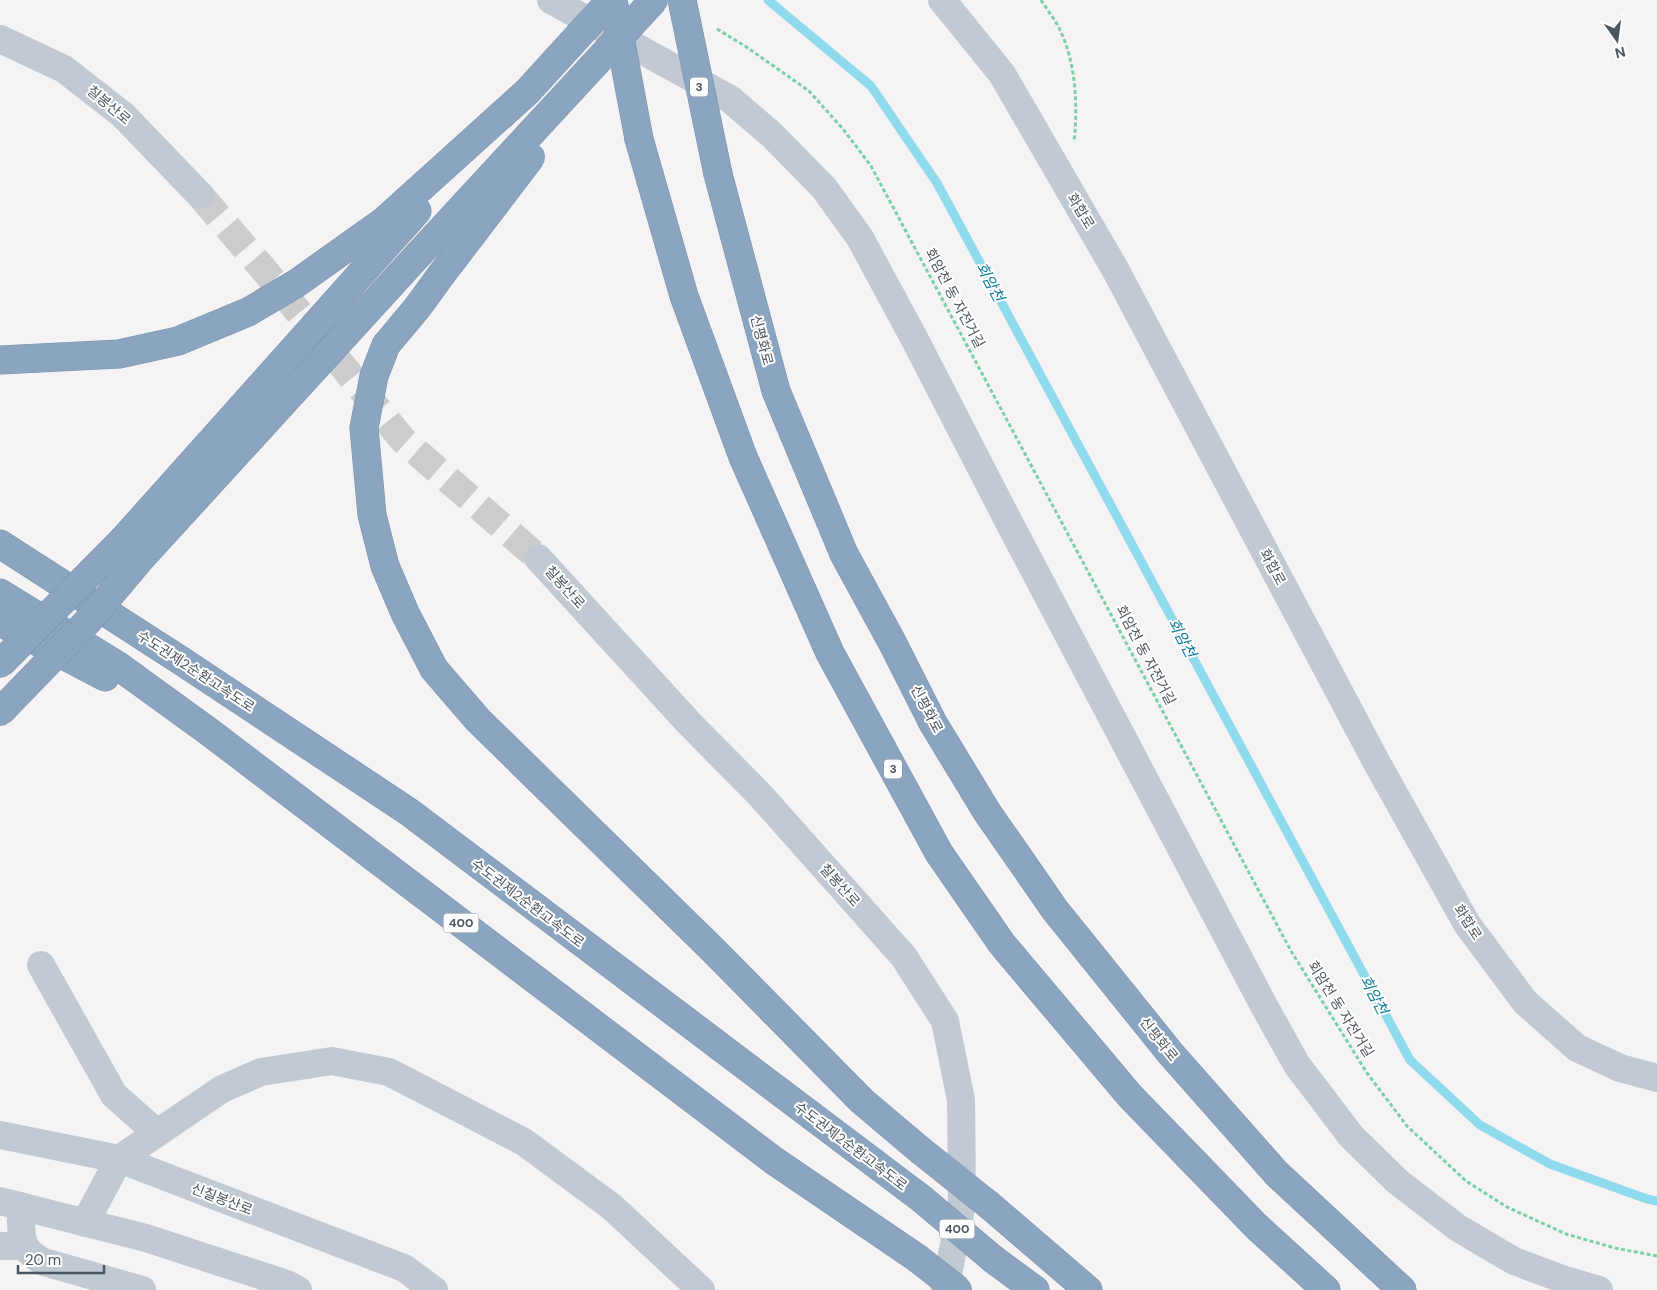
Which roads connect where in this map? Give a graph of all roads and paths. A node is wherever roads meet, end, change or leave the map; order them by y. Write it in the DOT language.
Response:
graph roads {
  1 [pos="551,0"];
  2 [pos="612,0"];
  3 [pos="654,0"];
  4 [pos="682,0"];
  5 [pos="942,0"];
  6 [pos="1041,0"];
  7 [pos="631,26"];
  8 [pos="714,28"];
  9 [pos="0,39"];
  10 [pos="1061,176"];
  11 [pos="200,195"];
  12 [pos="391,227"];
  13 [pos="0,360"];
  14 [pos="0,544"];
  15 [pos="132,548"];
  16 [pos="538,558"];
  17 [pos="0,593"];
  18 [pos="0,622"];
  19 [pos="0,664"];
  20 [pos="0,712"];
  21 [pos="208,731"];
  22 [pos="41,965"];
  23 [pos="1657,1078"];
  24 [pos="157,1133"];
  25 [pos="0,1135"];
  26 [pos="119,1159"];
  27 [pos="10,1204"];
  28 [pos="85,1222"];
  29 [pos="12,1246"];
  30 [pos="1657,1256"];
  31 [pos="142,1290"];
  32 [pos="298,1290"];
  33 [pos="434,1290"];
  34 [pos="701,1290"];
  35 [pos="946,1290"];
  36 [pos="958,1290"];
  37 [pos="1034,1290"];
  38 [pos="1088,1290"];
  39 [pos="1326,1290"];
  40 [pos="1402,1290"];
  41 [pos="1599,1290"];
  1 -- 41 [label="street"];
  2 -- 12 [label="highway, bridge"];
  2 -- 39 [label="highway, 3, bridge"];
  3 -- 7 [label="highway, bridge"];
  4 -- 40 [label="highway, 신평화로 / 3, bridge"];
  5 -- 10 [label="street, 화합로"];
  6 -- 10 [label="path"];
  7 -- 15 [label="highway, bridge"];
  7 -- 38 [label="highway, bridge"];
  8 -- 30 [label="path, 회암천 동 자전거길"];
  9 -- 11 [label="street, 칠봉산로"];
  10 -- 23 [label="street, 화합로"];
  12 -- 13 [label="highway"];
  12 -- 15 [label="highway"];
  14 -- 37 [label="highway, 수도권제2순환고속도로 / 400, bridge"];
  15 -- 19 [label="highway, bridge"];
  15 -- 20 [label="highway, bridge"];
  16 -- 35 [label="street, 칠봉산로"];
  17 -- 21 [label="highway, 400"];
  18 -- 21 [label="highway"];
  21 -- 36 [label="highway, 400, bridge"];
  22 -- 24 [label="street"];
  24 -- 26 [label="street"];
  24 -- 34 [label="street"];
  25 -- 26 [label="street, 신칠봉산로"];
  26 -- 28 [label="street"];
  26 -- 33 [label="street, 신칠봉산로"];
  27 -- 28 [label="street"];
  27 -- 29 [label="street"];
  28 -- 32 [label="street"];
  29 -- 31 [label="street"];
}
